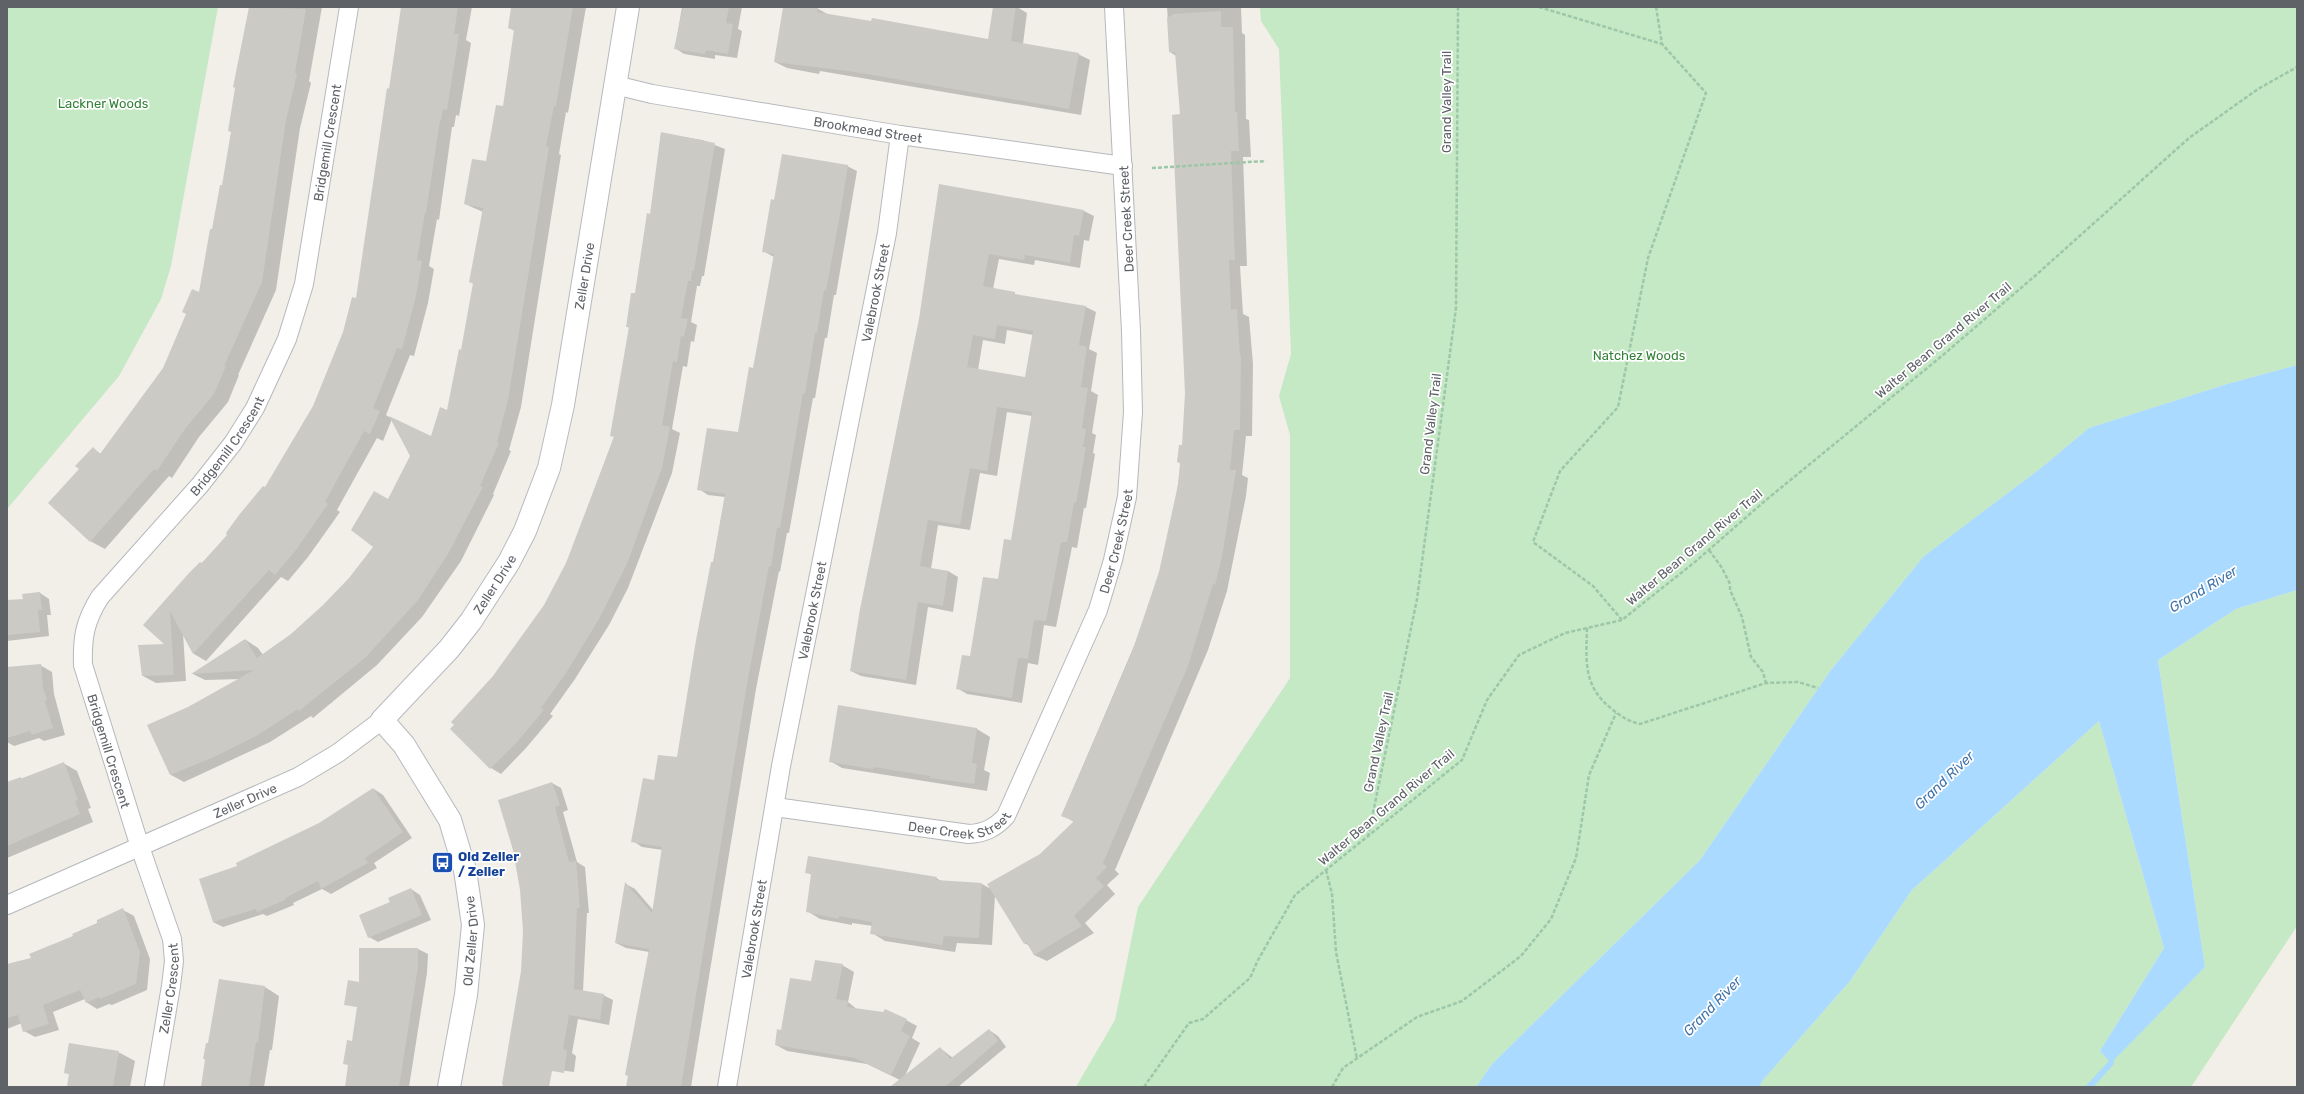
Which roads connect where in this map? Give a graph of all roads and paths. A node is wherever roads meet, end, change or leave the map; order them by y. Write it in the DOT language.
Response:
graph roads {
  1 [pos="349,7"];
  2 [pos="628,7"];
  3 [pos="1114,7"];
  4 [pos="1458,7"];
  5 [pos="1539,7"];
  6 [pos="1656,7"];
  7 [pos="1662,44"];
  8 [pos="2297,67"];
  9 [pos="614,85"];
  10 [pos="900,135"];
  11 [pos="1266,161"];
  12 [pos="1123,166"];
  13 [pos="1152,168"];
  14 [pos="1709,550"];
  15 [pos="1622,620"];
  16 [pos="1587,628"];
  17 [pos="1766,683"];
  18 [pos="1818,688"];
  19 [pos="1616,712"];
  20 [pos="382,720"];
  21 [pos="775,806"];
  22 [pos="1368,838"];
  23 [pos="140,847"];
  24 [pos="1326,870"];
  25 [pos="7,905"];
  26 [pos="1357,1059"];
  27 [pos="154,1087"];
  28 [pos="450,1087"];
  29 [pos="728,1087"];
  30 [pos="1144,1087"];
  31 [pos="1332,1087"];
  1 -- 23 [label="street, Bridgemill Crescent"];
  2 -- 9 [label="street, Zeller Drive"];
  3 -- 12 [label="street, Deer Creek Street"];
  4 -- 22 [label="path, Grand Valley Trail"];
  5 -- 7 [label="path"];
  6 -- 7 [label="path"];
  7 -- 15 [label="path"];
  8 -- 14 [label="path, Walter Bean Grand River Trail"];
  9 -- 10 [label="street, Brookmead Street"];
  9 -- 20 [label="street, Zeller Drive"];
  10 -- 12 [label="street, Brookmead Street"];
  10 -- 21 [label="street, Valebrook Street"];
  11 -- 13 [label="path"];
  12 -- 21 [label="street, Deer Creek Street"];
  14 -- 15 [label="path, Walter Bean Grand River Trail"];
  14 -- 17 [label="path"];
  15 -- 16 [label="path, Walter Bean Grand River Trail"];
  16 -- 19 [label="path"];
  16 -- 22 [label="path, Walter Bean Grand River Trail"];
  17 -- 18 [label="path"];
  17 -- 19 [label="path"];
  19 -- 26 [label="path"];
  20 -- 23 [label="street, Zeller Drive"];
  20 -- 28 [label="street, Old Zeller Drive"];
  21 -- 29 [label="street, Valebrook Street"];
  22 -- 24 [label="path, Walter Bean Grand River Trail"];
  23 -- 25 [label="street, Zeller Drive"];
  23 -- 27 [label="street, Zeller Crescent"];
  24 -- 26 [label="path"];
  24 -- 30 [label="path, Walter Bean Grand River Trail"];
  26 -- 31 [label="path"];
}
